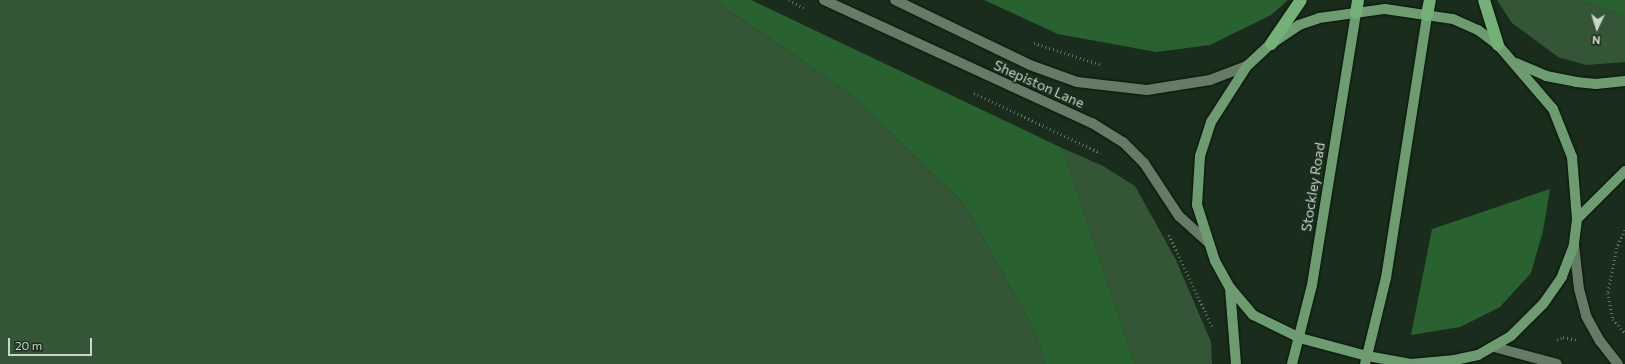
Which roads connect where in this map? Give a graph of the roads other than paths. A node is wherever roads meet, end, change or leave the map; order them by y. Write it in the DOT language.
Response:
graph roads {
  1 [pos="824,0"];
  2 [pos="895,0"];
  3 [pos="1300,0"];
  4 [pos="1358,0"];
  5 [pos="1430,0"];
  6 [pos="1484,0"];
  7 [pos="1356,13"];
  8 [pos="1427,15"];
  9 [pos="1271,44"];
  10 [pos="1498,46"];
  11 [pos="1514,62"];
  12 [pos="1247,66"];
  13 [pos="1625,81"];
  14 [pos="1625,171"];
  15 [pos="1577,219"];
  16 [pos="1207,241"];
  17 [pos="1574,245"];
  18 [pos="1230,288"];
  19 [pos="1300,338"];
  20 [pos="1494,347"];
  21 [pos="1478,354"];
  22 [pos="1366,360"];
  23 [pos="1236,364"];
  24 [pos="1292,364"];
  25 [pos="1467,364"];
  26 [pos="1557,364"];
  27 [pos="1618,364"];
  1 -- 16 [label="street, Shepiston Lane"];
  2 -- 12 [label="street, Shepiston Lane"];
  3 -- 9 [label="highway"];
  4 -- 7 [label="highway"];
  5 -- 8 [label="highway"];
  6 -- 10 [label="highway"];
  7 -- 8 [label="main road"];
  7 -- 9 [label="main road"];
  7 -- 19 [label="main road, Stockley Road"];
  8 -- 10 [label="main road"];
  8 -- 22 [label="main road"];
  9 -- 12 [label="main road"];
  10 -- 11 [label="main road"];
  11 -- 13 [label="main road"];
  11 -- 15 [label="main road"];
  12 -- 16 [label="main road"];
  14 -- 15 [label="main road"];
  15 -- 17 [label="main road"];
  16 -- 18 [label="main road"];
  17 -- 20 [label="main road"];
  17 -- 27 [label="street"];
  18 -- 19 [label="main road"];
  18 -- 23 [label="main road"];
  19 -- 22 [label="main road"];
  19 -- 24 [label="main road, Stockley Road"];
  20 -- 21 [label="main road"];
  20 -- 26 [label="street"];
  21 -- 22 [label="main road"];
  21 -- 25 [label="main road"];
}
